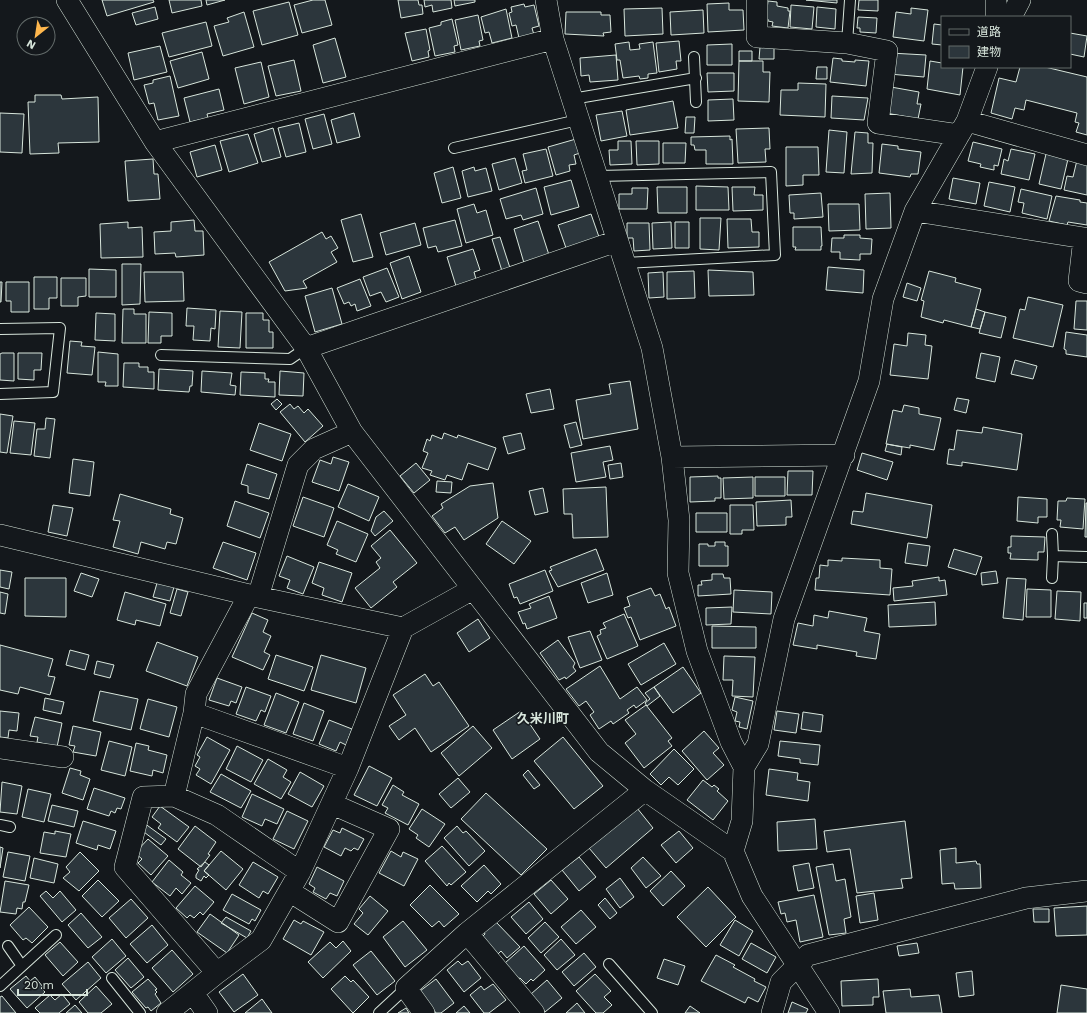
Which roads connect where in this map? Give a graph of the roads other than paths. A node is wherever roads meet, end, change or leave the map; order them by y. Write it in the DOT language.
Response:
graph roads {
  1 [pos="67,0"];
  2 [pos="546,0"];
  3 [pos="757,0"];
  4 [pos="850,0"];
  5 [pos="996,0"];
  6 [pos="1020,0"];
  7 [pos="996,16"];
  8 [pos="1012,16"];
  9 [pos="553,39"];
  10 [pos="846,43"];
  11 [pos="694,57"];
  12 [pos="987,68"];
  13 [pos="696,78"];
  14 [pos="572,99"];
  15 [pos="696,102"];
  16 [pos="578,120"];
  17 [pos="963,128"];
  18 [pos="155,142"];
  19 [pos="454,148"];
  20 [pos="1087,155"];
  21 [pos="598,176"];
  22 [pos="915,211"];
  23 [pos="617,240"];
  24 [pos="625,263"];
  25 [pos="1087,283"];
  26 [pos="0,329"];
  27 [pos="306,348"];
  28 [pos="161,355"];
  29 [pos="0,394"];
  30 [pos="352,432"];
  31 [pos="844,455"];
  32 [pos="672,457"];
  33 [pos="1052,534"];
  34 [pos="0,535"];
  35 [pos="1053,556"];
  36 [pos="1087,557"];
  37 [pos="1052,578"];
  38 [pos="474,589"];
  39 [pos="253,596"];
  40 [pos="403,628"];
  41 [pos="194,713"];
  42 [pos="0,748"];
  43 [pos="63,757"];
  44 [pos="744,767"];
  45 [pos="348,768"];
  46 [pos="645,790"];
  47 [pos="174,796"];
  48 [pos="332,804"];
  49 [pos="733,851"];
  50 [pos="300,872"];
  51 [pos="1087,891"];
  52 [pos="289,892"];
  53 [pos="467,933"];
  54 [pos="56,935"];
  55 [pos="8,946"];
  56 [pos="609,964"];
  57 [pos="797,964"];
  58 [pos="22,966"];
  59 [pos="217,973"];
  60 [pos="112,978"];
  61 [pos="0,986"];
  62 [pos="406,988"];
  63 [pos="193,993"];
  64 [pos="140,1013"];
  65 [pos="167,1013"];
  66 [pos="207,1013"];
  67 [pos="379,1013"];
  68 [pos="424,1013"];
  69 [pos="534,1013"];
  70 [pos="652,1013"];
  71 [pos="772,1013"];
  72 [pos="829,1013"];
  1 -- 18 [label="street"];
  2 -- 9 [label="street"];
  3 -- 10 [label="street"];
  4 -- 10 [label="lane"];
  5 -- 7 [label="street"];
  6 -- 8 [label="street"];
  9 -- 14 [label="street"];
  9 -- 18 [label="street"];
  10 -- 17 [label="street"];
  11 -- 13 [label="lane"];
  12 -- 17 [label="street"];
  13 -- 14 [label="lane"];
  13 -- 15 [label="lane"];
  14 -- 16 [label="street"];
  16 -- 19 [label="lane"];
  16 -- 21 [label="street"];
  17 -- 20 [label="street"];
  17 -- 22 [label="street"];
  18 -- 27 [label="street"];
  21 -- 23 [label="street"];
  21 -- 24 [label="lane"];
  22 -- 25 [label="street"];
  22 -- 31 [label="street"];
  23 -- 24 [label="street"];
  23 -- 27 [label="street"];
  24 -- 32 [label="street"];
  26 -- 29 [label="lane"];
  27 -- 28 [label="lane"];
  27 -- 30 [label="street"];
  30 -- 38 [label="street"];
  30 -- 39 [label="street"];
  31 -- 32 [label="street"];
  31 -- 44 [label="street"];
  32 -- 44 [label="street"];
  33 -- 35 [label="lane"];
  34 -- 39 [label="street"];
  35 -- 36 [label="lane"];
  35 -- 37 [label="lane"];
  38 -- 40 [label="street"];
  38 -- 46 [label="street"];
  39 -- 40 [label="street"];
  39 -- 41 [label="street"];
  40 -- 45 [label="street"];
  41 -- 45 [label="street"];
  41 -- 47 [label="street"];
  42 -- 43 [label="street"];
  44 -- 49 [label="street"];
  45 -- 48 [label="street"];
  46 -- 49 [label="street"];
  46 -- 53 [label="street"];
  47 -- 50 [label="street"];
  47 -- 59 [label="street"];
  48 -- 50 [label="street"];
  48 -- 52 [label="street"];
  49 -- 57 [label="street"];
  50 -- 52 [label="street"];
  51 -- 57 [label="street"];
  52 -- 59 [label="street"];
  53 -- 62 [label="street"];
  53 -- 69 [label="street"];
  54 -- 58 [label="lane"];
  55 -- 58 [label="lane"];
  56 -- 70 [label="lane"];
  57 -- 71 [label="street"];
  57 -- 72 [label="street"];
  58 -- 61 [label="lane"];
  59 -- 63 [label="street"];
  60 -- 64 [label="lane"];
  62 -- 67 [label="lane"];
  62 -- 68 [label="street"];
  63 -- 65 [label="street"];
  63 -- 66 [label="street"];
}
